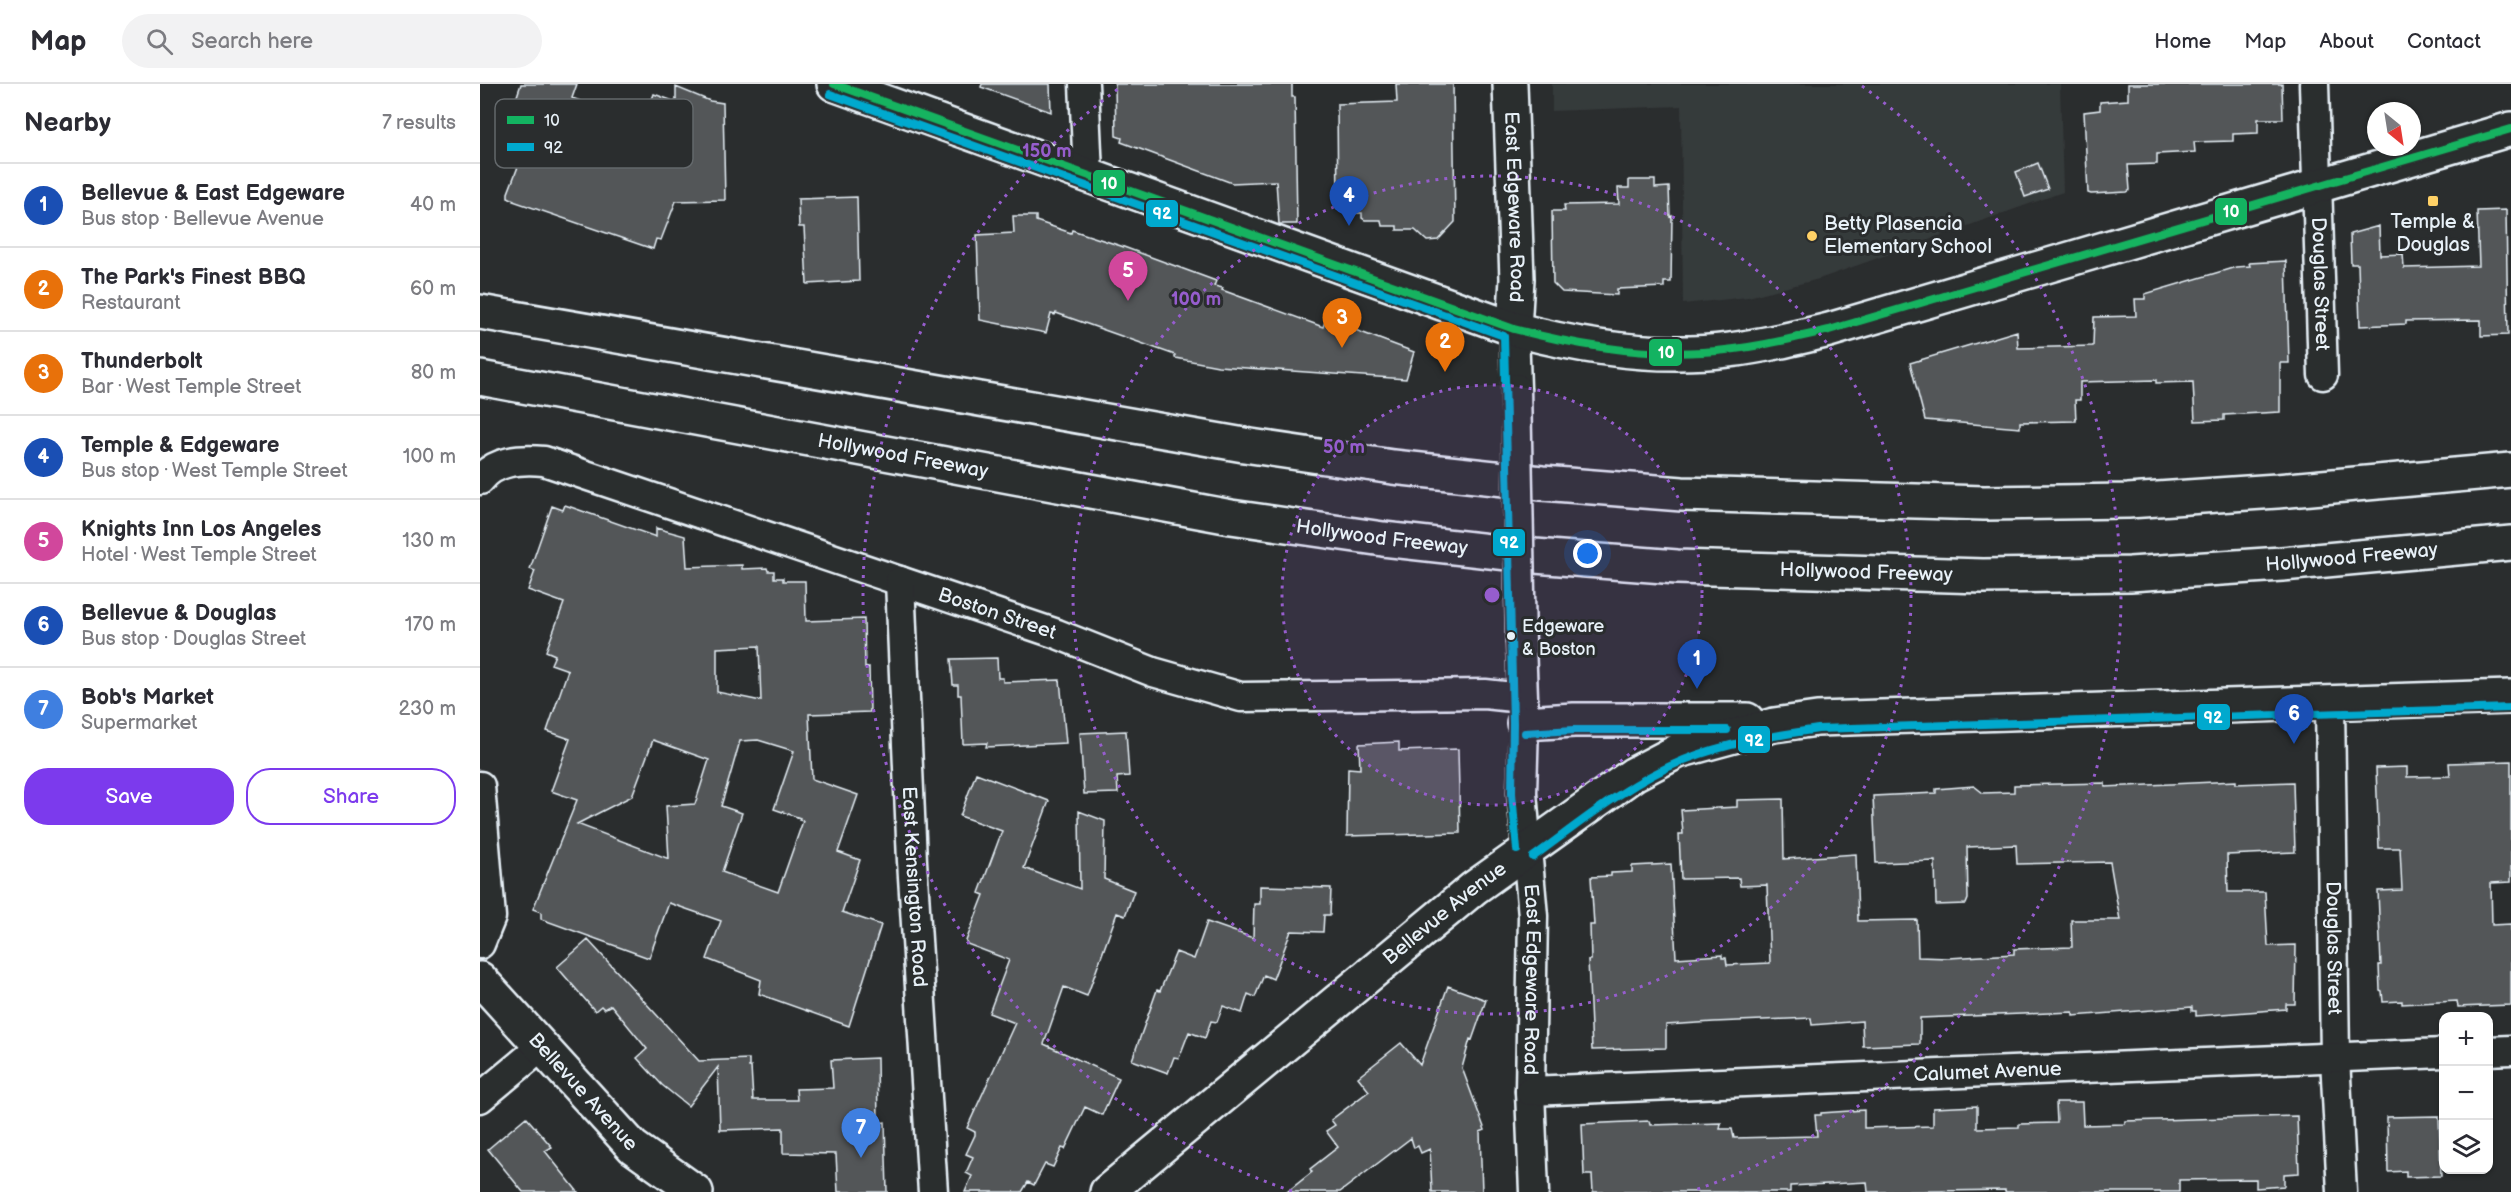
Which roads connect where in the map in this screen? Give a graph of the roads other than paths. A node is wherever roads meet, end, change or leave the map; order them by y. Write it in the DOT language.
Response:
graph roads {
  1 [pos="836,84"];
  2 [pos="1084,84"];
  3 [pos="1510,84"];
  4 [pos="2314,84"];
  5 [pos="2511,129"];
  6 [pos="1088,174"];
  7 [pos="2317,186"];
  8 [pos="480,312"];
  9 [pos="1514,329"];
  10 [pos="2323,375"];
  11 [pos="480,378"];
  12 [pos="2511,470"];
  13 [pos="483,476"];
  14 [pos="2511,543"];
  15 [pos="900,581"];
  16 [pos="2511,697"];
  17 [pos="2330,704"];
  18 [pos="1523,711"];
  19 [pos="1817,720"];
  20 [pos="480,786"];
  21 [pos="1527,849"];
  22 [pos="480,944"];
  23 [pos="480,979"];
  24 [pos="540,1048"];
  25 [pos="2511,1050"];
  26 [pos="2493,1051"];
  27 [pos="2439,1053"];
  28 [pos="2334,1058"];
  29 [pos="1530,1091"];
  30 [pos="480,1098"];
  31 [pos="633,1148"];
  32 [pos="674,1192"];
  33 [pos="696,1192"];
  34 [pos="933,1192"];
  35 [pos="1107,1192"];
  36 [pos="1534,1192"];
  37 [pos="2342,1192"];
  1 -- 6 [label="main road"];
  2 -- 6 [label="street"];
  3 -- 9 [label="main road, East Edgeware Road"];
  4 -- 7 [label="street, Douglas Street"];
  5 -- 7 [label="main road"];
  6 -- 9 [label="main road"];
  7 -- 9 [label="main road"];
  7 -- 10 [label="street, Douglas Street"];
  8 -- 12 [label="main road"];
  9 -- 18 [label="street, East Edgeware Road, bridge"];
  11 -- 14 [label="main road, Hollywood Freeway"];
  13 -- 15 [label="street, Boston Street"];
  15 -- 18 [label="street, Boston Street"];
  15 -- 34 [label="street, East Kensington Road"];
  16 -- 17 [label="main road, Bellevue Avenue"];
  17 -- 19 [label="main road, Bellevue Avenue"];
  17 -- 28 [label="street, Douglas Street"];
  18 -- 19 [label="main road"];
  18 -- 21 [label="street, East Edgeware Road"];
  19 -- 21 [label="main road, Bellevue Avenue"];
  20 -- 22 [label="street"];
  21 -- 29 [label="street, East Edgeware Road"];
  21 -- 35 [label="main road, Bellevue Avenue"];
  23 -- 24 [label="main road, Bellevue Avenue"];
  24 -- 30 [label="street"];
  24 -- 31 [label="main road, Bellevue Avenue"];
  25 -- 26 [label="street"];
  27 -- 28 [label="street, Calumet Avenue"];
  28 -- 29 [label="street, Calumet Avenue"];
  28 -- 37 [label="street, Douglas Street"];
  29 -- 36 [label="street, East Edgeware Road"];
  31 -- 32 [label="street"];
  31 -- 33 [label="main road, Bellevue Avenue"];
}
